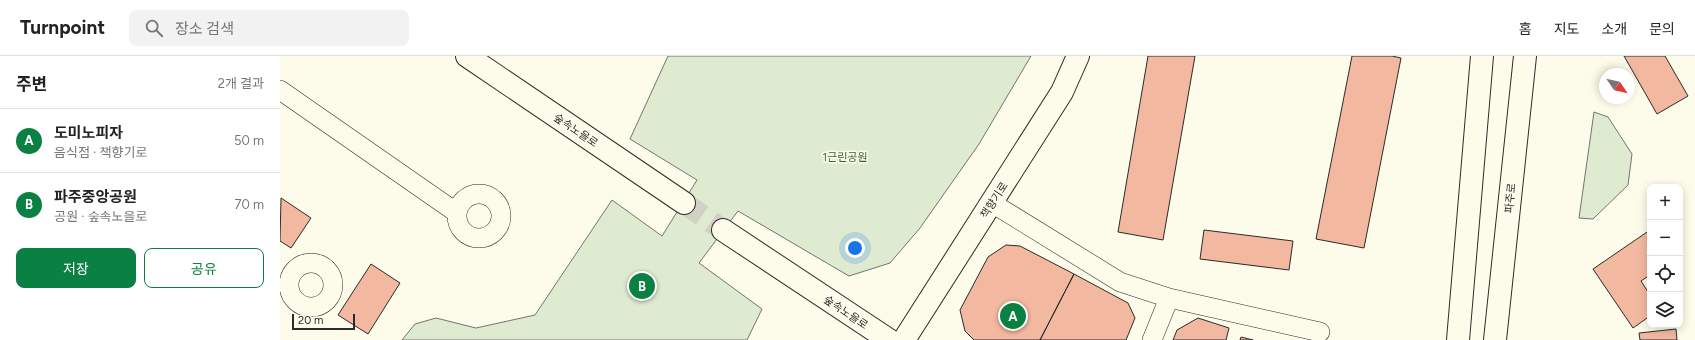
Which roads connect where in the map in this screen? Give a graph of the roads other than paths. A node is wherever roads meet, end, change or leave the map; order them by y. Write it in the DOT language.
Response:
graph roads {
  1 [pos="467,56"];
  2 [pos="1078,56"];
  3 [pos="1482,56"];
  4 [pos="1525,56"];
  5 [pos="280,90"];
  6 [pos="992,202"];
  7 [pos="684,204"];
  8 [pos="457,213"];
  9 [pos="723,230"];
  10 [pos="1169,298"];
  11 [pos="1320,332"];
  12 [pos="889,340"];
  13 [pos="904,340"];
  14 [pos="1152,340"];
  15 [pos="1458,340"];
  16 [pos="1495,340"];
  1 -- 7 [label="street, 숲속노을로"];
  2 -- 6 [label="street, 책향기로"];
  3 -- 15 [label="street"];
  4 -- 16 [label="street, 파주로"];
  5 -- 8 [label="street"];
  6 -- 10 [label="street"];
  6 -- 13 [label="street, 책향기로"];
  9 -- 12 [label="street, 숲속노을로"];
  10 -- 11 [label="street"];
  10 -- 14 [label="street"];
}
